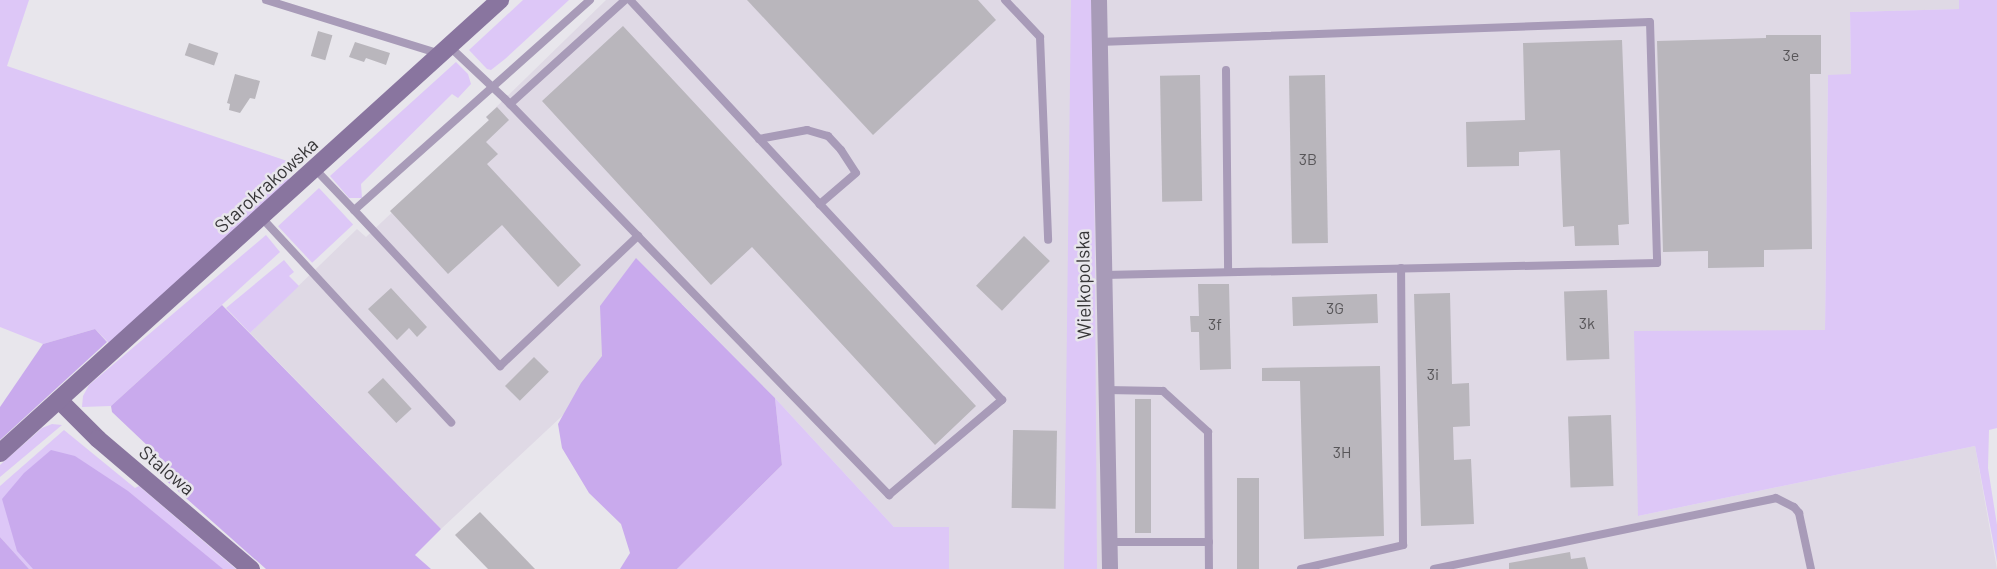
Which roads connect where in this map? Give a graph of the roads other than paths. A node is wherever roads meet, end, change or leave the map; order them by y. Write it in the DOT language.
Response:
graph roads {
  1 [pos="266,0"];
  2 [pos="500,0"];
  3 [pos="590,0"];
  4 [pos="628,0"];
  5 [pos="1005,0"];
  6 [pos="1099,0"];
  7 [pos="1099,43"];
  8 [pos="446,50"];
  9 [pos="1226,70"];
  10 [pos="493,89"];
  11 [pos="510,104"];
  12 [pos="759,139"];
  13 [pos="314,169"];
  14 [pos="820,204"];
  15 [pos="354,211"];
  16 [pos="261,217"];
  17 [pos="638,236"];
  18 [pos="1048,240"];
  19 [pos="1401,268"];
  20 [pos="1228,272"];
  21 [pos="1104,275"];
  22 [pos="1106,390"];
  23 [pos="59,400"];
  24 [pos="451,422"];
  25 [pos="0,453"];
  26 [pos="1110,542"];
  27 [pos="1209,542"];
  28 [pos="251,569"];
  29 [pos="1110,569"];
  30 [pos="1209,569"];
  31 [pos="1301,569"];
  32 [pos="1434,569"];
  33 [pos="1811,569"];
  1 -- 8 [label="lane"];
  2 -- 8 [label="street, Starokrakowska"];
  3 -- 10 [label="lane"];
  4 -- 11 [label="lane"];
  4 -- 12 [label="lane"];
  5 -- 18 [label="lane"];
  6 -- 7 [label="street, Wielkopolska"];
  7 -- 19 [label="lane"];
  7 -- 21 [label="street, Wielkopolska"];
  8 -- 10 [label="lane"];
  8 -- 13 [label="street, Starokrakowska"];
  9 -- 20 [label="lane"];
  10 -- 11 [label="lane"];
  10 -- 15 [label="lane"];
  11 -- 17 [label="lane"];
  12 -- 14 [label="lane"];
  12 -- 14 [label="lane"];
  13 -- 15 [label="lane"];
  13 -- 16 [label="street, Starokrakowska"];
  14 -- 17 [label="lane"];
  15 -- 17 [label="lane"];
  16 -- 23 [label="street, Starokrakowska"];
  16 -- 24 [label="lane"];
  19 -- 20 [label="lane"];
  19 -- 31 [label="lane"];
  20 -- 21 [label="lane"];
  21 -- 22 [label="street, Wielkopolska"];
  22 -- 26 [label="street, Wielkopolska"];
  22 -- 27 [label="lane"];
  23 -- 25 [label="street, Starokrakowska"];
  23 -- 28 [label="street, Stalowa"];
  26 -- 27 [label="lane"];
  26 -- 29 [label="street, Wielkopolska"];
  27 -- 30 [label="lane"];
  32 -- 33 [label="lane"];
}
